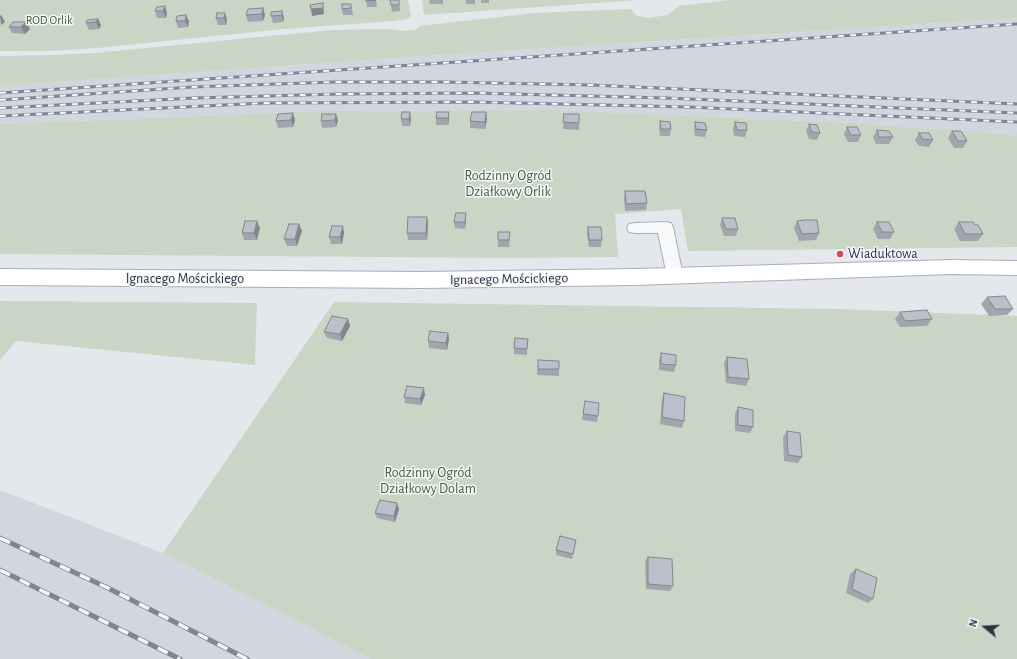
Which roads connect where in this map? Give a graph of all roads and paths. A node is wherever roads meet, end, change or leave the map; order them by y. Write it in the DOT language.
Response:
graph roads {
  1 [pos="635,228"];
  2 [pos="1017,268"];
  3 [pos="675,276"];
  4 [pos="0,277"];
  1 -- 3 [label="lane"];
  2 -- 3 [label="street, Ignacego Mościckiego"];
  3 -- 4 [label="street, Ignacego Mościckiego"];
}
